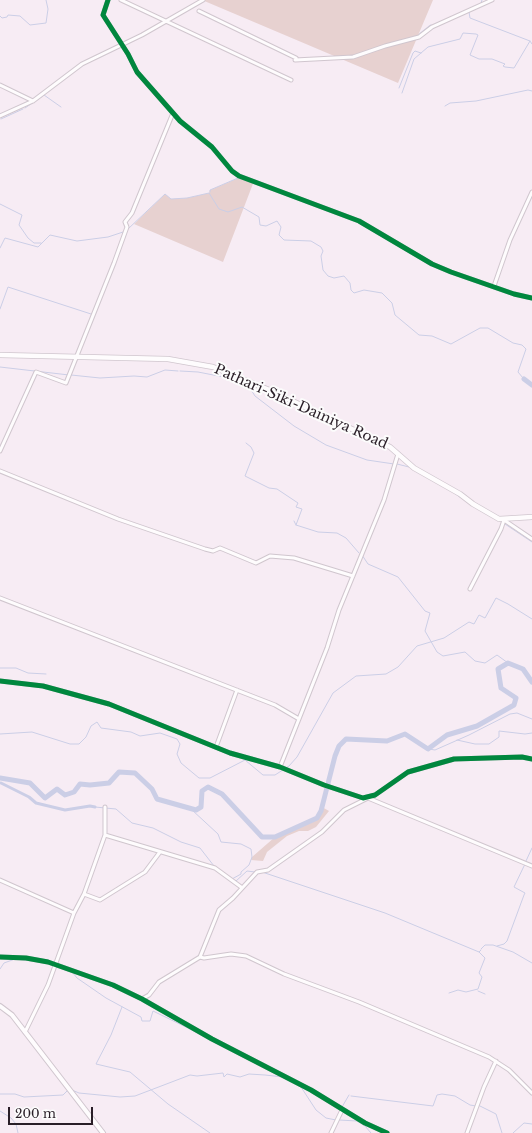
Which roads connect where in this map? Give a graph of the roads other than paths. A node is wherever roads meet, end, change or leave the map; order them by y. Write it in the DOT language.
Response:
graph roads {
  1 [pos="108,0"];
  2 [pos="121,0"];
  3 [pos="203,0"];
  4 [pos="492,0"];
  5 [pos="199,11"];
  6 [pos="167,21"];
  7 [pos="122,45"];
  8 [pos="291,80"];
  9 [pos="0,85"];
  10 [pos="33,101"];
  11 [pos="173,113"];
  12 [pos="0,116"];
  13 [pos="532,192"];
  14 [pos="494,286"];
  15 [pos="532,298"];
  16 [pos="0,355"];
  17 [pos="76,357"];
  18 [pos="0,451"];
  19 [pos="398,454"];
  20 [pos="0,471"];
  21 [pos="532,517"];
  22 [pos="504,520"];
  23 [pos="532,539"];
  24 [pos="353,576"];
  25 [pos="470,589"];
  26 [pos="0,598"];
  27 [pos="0,681"];
  28 [pos="237,690"];
  29 [pos="299,719"];
  30 [pos="216,747"];
  31 [pos="532,759"];
  32 [pos="280,767"];
  33 [pos="368,798"];
  34 [pos="106,807"];
  35 [pos="105,835"];
  36 [pos="160,852"];
  37 [pos="532,866"];
  38 [pos="0,880"];
  39 [pos="242,887"];
  40 [pos="84,894"];
  41 [pos="74,914"];
  42 [pos="0,957"];
  43 [pos="200,957"];
  44 [pos="56,964"];
  45 [pos="142,999"];
  46 [pos="0,1006"];
  47 [pos="25,1032"];
  48 [pos="496,1061"];
  49 [pos="532,1093"];
  50 [pos="342,1110"];
  51 [pos="103,1133"];
  52 [pos="331,1133"];
  53 [pos="387,1133"];
  54 [pos="467,1133"];
  1 -- 7 [label="street"];
  2 -- 6 [label="street"];
  3 -- 6 [label="street"];
  4 -- 5 [label="street"];
  6 -- 7 [label="street"];
  6 -- 8 [label="street"];
  7 -- 10 [label="street"];
  7 -- 11 [label="street"];
  9 -- 10 [label="street"];
  10 -- 12 [label="street"];
  11 -- 14 [label="street"];
  11 -- 17 [label="street"];
  13 -- 14 [label="street"];
  14 -- 15 [label="street"];
  16 -- 17 [label="main road, Pathari-Siki-Dainiya Road"];
  17 -- 18 [label="street"];
  17 -- 19 [label="main road, Pathari-Siki-Dainiya Road"];
  19 -- 22 [label="main road, Pathari-Siki-Dainiya Road"];
  19 -- 24 [label="street"];
  20 -- 24 [label="street"];
  21 -- 22 [label="main road"];
  22 -- 23 [label="street"];
  22 -- 25 [label="street"];
  24 -- 29 [label="street"];
  26 -- 28 [label="street"];
  27 -- 30 [label="street"];
  28 -- 29 [label="street"];
  28 -- 30 [label="street"];
  29 -- 32 [label="street"];
  30 -- 32 [label="street"];
  31 -- 33 [label="street"];
  32 -- 33 [label="street"];
  33 -- 37 [label="street"];
  33 -- 39 [label="street"];
  34 -- 35 [label="street"];
  35 -- 36 [label="street"];
  35 -- 40 [label="street"];
  36 -- 39 [label="street"];
  36 -- 40 [label="street"];
  38 -- 41 [label="street"];
  39 -- 43 [label="street"];
  40 -- 41 [label="street"];
  41 -- 44 [label="street"];
  42 -- 44 [label="street"];
  43 -- 45 [label="street"];
  43 -- 48 [label="street"];
  44 -- 45 [label="street"];
  44 -- 47 [label="street"];
  45 -- 50 [label="street"];
  46 -- 47 [label="street"];
  47 -- 51 [label="street"];
  48 -- 49 [label="street"];
  48 -- 54 [label="street"];
  50 -- 52 [label="street"];
  50 -- 53 [label="street"];
}
